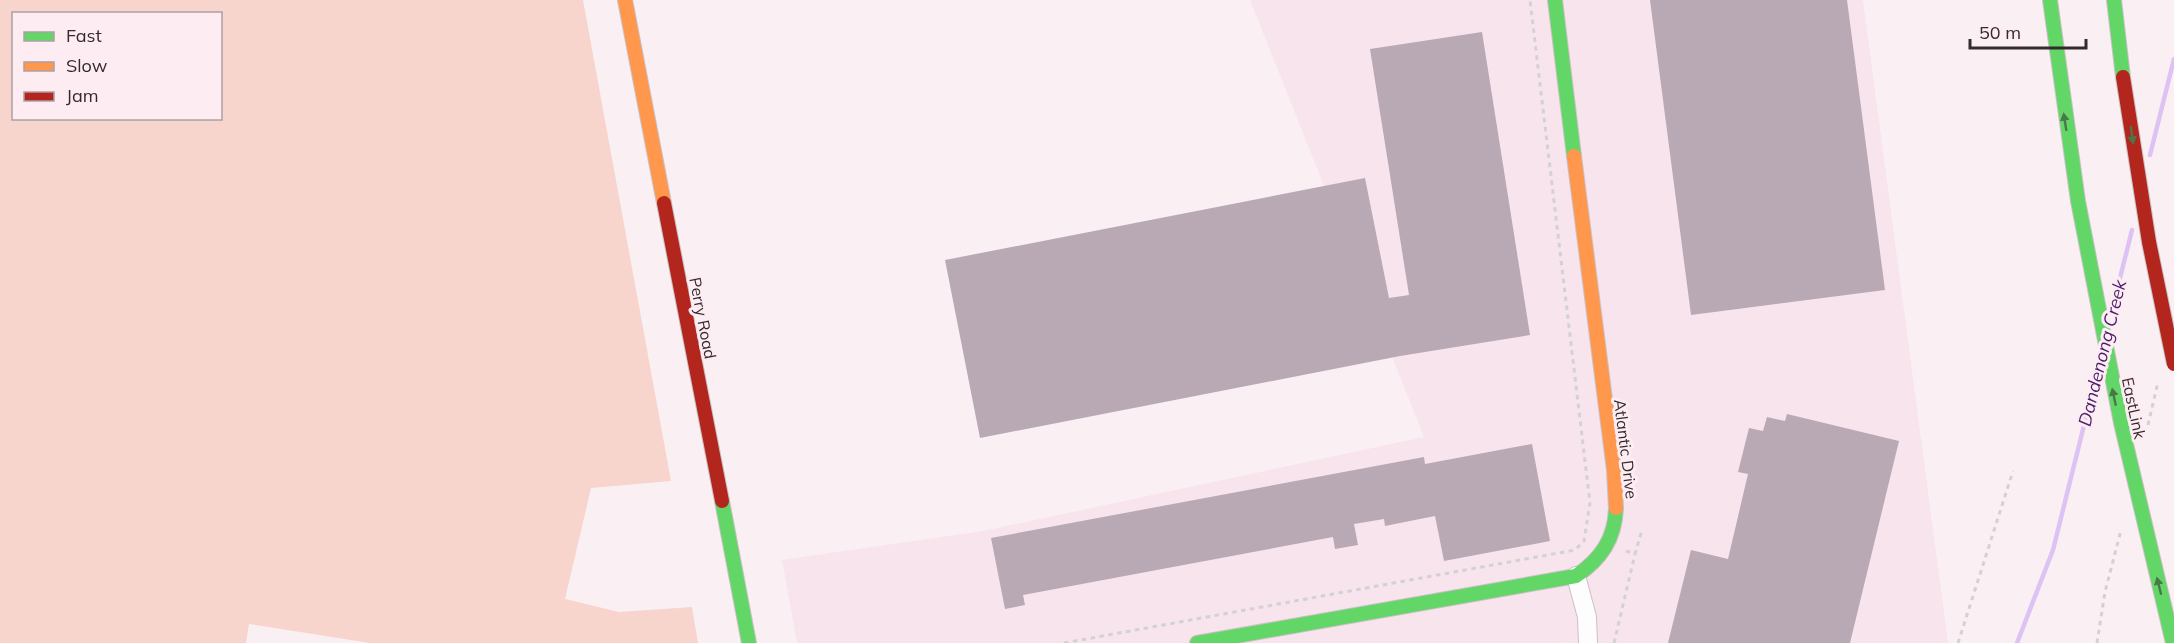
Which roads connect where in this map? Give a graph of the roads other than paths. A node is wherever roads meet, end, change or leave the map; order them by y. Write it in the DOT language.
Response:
graph roads {
  1 [pos="625,0"];
  2 [pos="1555,0"];
  3 [pos="2050,0"];
  4 [pos="2114,0"];
  5 [pos="2174,364"];
  6 [pos="1576,576"];
  7 [pos="749,643"];
  8 [pos="1197,643"];
  9 [pos="1588,643"];
  10 [pos="2173,643"];
  1 -- 7 [label="main road, Perry Road"];
  2 -- 6 [label="main road, Atlantic Drive"];
  10 -- 3 [label="main road, EastLink, one-way, bridge"];
  4 -- 5 [label="main road, one-way, bridge"];
  6 -- 8 [label="main road, Atlantic Drive"];
  6 -- 9 [label="street"];
}
